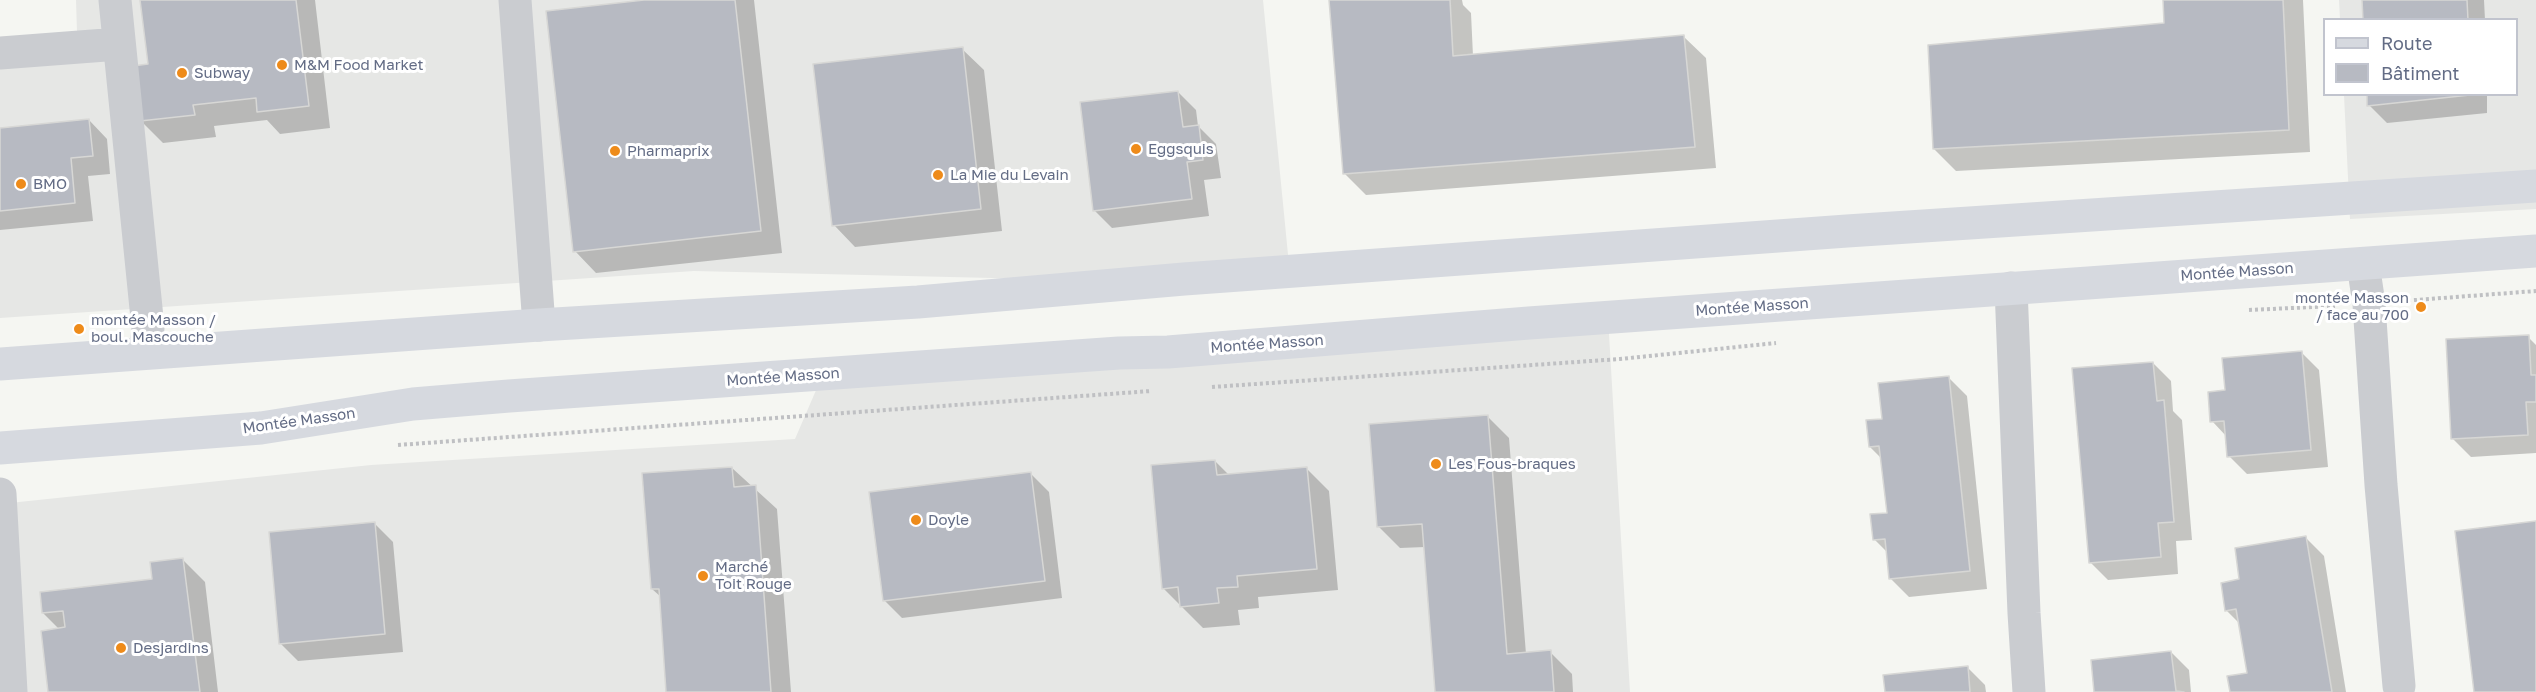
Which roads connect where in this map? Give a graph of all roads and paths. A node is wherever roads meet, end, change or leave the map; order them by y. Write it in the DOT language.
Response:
graph roads {
  1 [pos="115,0"];
  2 [pos="515,0"];
  3 [pos="119,44"];
  4 [pos="0,53"];
  5 [pos="2536,186"];
  6 [pos="2536,251"];
  7 [pos="2363,264"];
  8 [pos="2012,288"];
  9 [pos="2536,291"];
  10 [pos="2419,300"];
  11 [pos="539,325"];
  12 [pos="145,352"];
  13 [pos="0,364"];
  14 [pos="1559,364"];
  15 [pos="1204,387"];
  16 [pos="1135,391"];
  17 [pos="388,445"];
  18 [pos="0,448"];
  19 [pos="0,494"];
  20 [pos="2399,686"];
  21 [pos="11,692"];
  22 [pos="2029,692"];
  1 -- 3 [label="street"];
  2 -- 11 [label="street"];
  3 -- 4 [label="street"];
  3 -- 12 [label="street"];
  5 -- 11 [label="main road"];
  6 -- 7 [label="main road, Montée Masson"];
  7 -- 8 [label="main road, Montée Masson"];
  7 -- 20 [label="street"];
  8 -- 18 [label="main road, Montée Masson"];
  8 -- 22 [label="street"];
  9 -- 10 [label="path"];
  11 -- 12 [label="main road"];
  12 -- 13 [label="main road"];
  14 -- 15 [label="path"];
  16 -- 17 [label="path"];
  19 -- 21 [label="street"];
}
